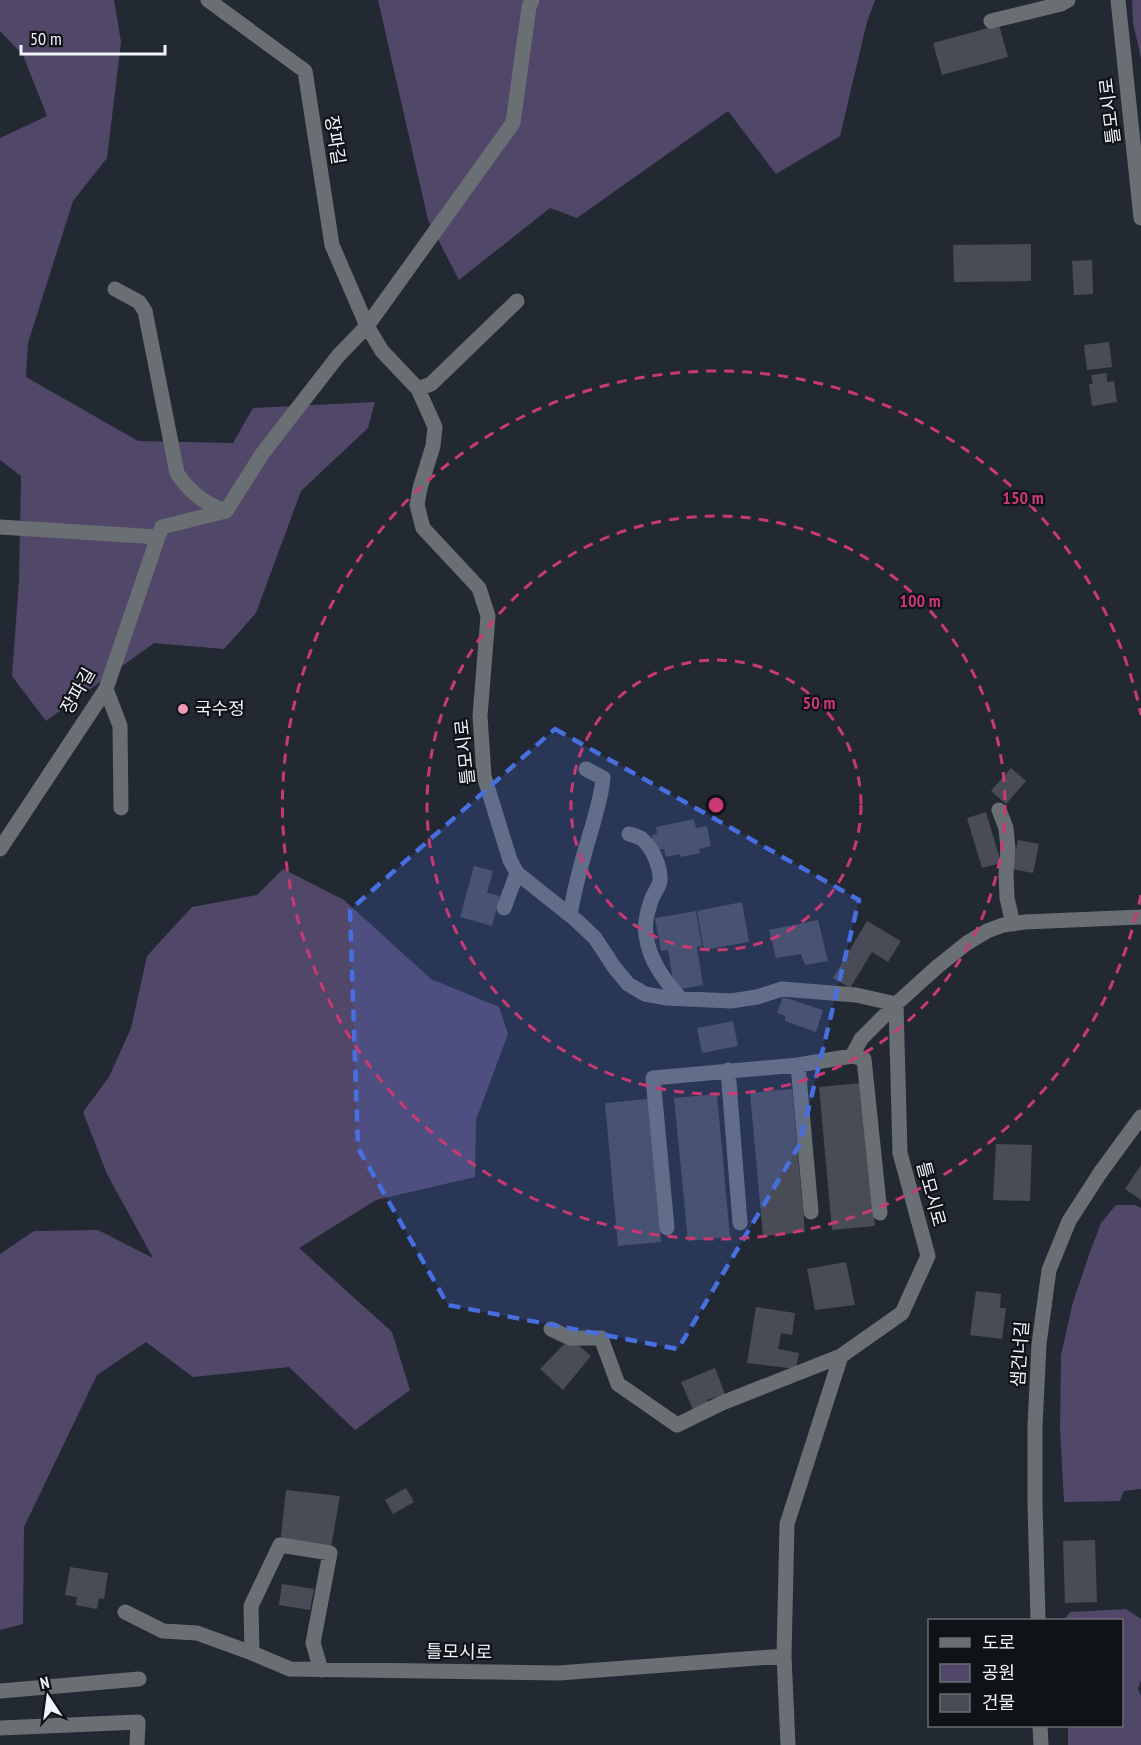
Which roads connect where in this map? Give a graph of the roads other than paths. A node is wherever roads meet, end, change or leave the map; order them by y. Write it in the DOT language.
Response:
graph roads {
  1 [pos="208,0"];
  2 [pos="532,0"];
  3 [pos="1068,0"];
  4 [pos="1118,0"];
  5 [pos="991,21"];
  6 [pos="1141,218"];
  7 [pos="115,289"];
  8 [pos="517,301"];
  9 [pos="367,326"];
  10 [pos="418,388"];
  11 [pos="226,511"];
  12 [pos="0,527"];
  13 [pos="158,537"];
  14 [pos="106,689"];
  15 [pos="586,769"];
  16 [pos="121,808"];
  17 [pos="999,810"];
  18 [pos="629,834"];
  19 [pos="0,849"];
  20 [pos="517,873"];
  21 [pos="504,908"];
  22 [pos="570,915"];
  23 [pos="1141,917"];
  24 [pos="1013,924"];
  25 [pos="681,999"];
  26 [pos="896,1004"];
  27 [pos="852,1056"];
  28 [pos="798,1065"];
  29 [pos="728,1070"];
  30 [pos="1141,1117"];
  31 [pos="811,1212"];
  32 [pos="880,1213"];
  33 [pos="740,1223"];
  34 [pos="667,1228"];
  35 [pos="551,1329"];
  36 [pos="841,1356"];
  37 [pos="125,1612"];
  38 [pos="1038,1619"];
  39 [pos="252,1653"];
  40 [pos="784,1656"];
  41 [pos="321,1670"];
  42 [pos="139,1679"];
  43 [pos="0,1691"];
  44 [pos="1040,1727"];
  45 [pos="0,1728"];
  46 [pos="137,1745"];
  47 [pos="788,1745"];
  48 [pos="1041,1745"];
  1 -- 9 [label="street, 장파길"];
  2 -- 9 [label="street"];
  3 -- 5 [label="street"];
  4 -- 6 [label="street, 틀모시로"];
  7 -- 11 [label="street"];
  8 -- 10 [label="street"];
  9 -- 10 [label="street, 장파길"];
  9 -- 11 [label="street"];
  10 -- 20 [label="street, 틀모시로"];
  11 -- 13 [label="street"];
  12 -- 13 [label="street"];
  13 -- 14 [label="street, 장파길"];
  14 -- 16 [label="street"];
  14 -- 19 [label="street, 장파길"];
  15 -- 22 [label="street"];
  17 -- 24 [label="street"];
  18 -- 25 [label="street"];
  20 -- 21 [label="street"];
  20 -- 22 [label="street, 틀모시로"];
  22 -- 25 [label="street, 틀모시로"];
  23 -- 24 [label="street"];
  24 -- 26 [label="street"];
  25 -- 26 [label="street, 틀모시로"];
  26 -- 27 [label="street"];
  26 -- 36 [label="street, 틀모시로"];
  27 -- 28 [label="street"];
  27 -- 32 [label="street"];
  28 -- 29 [label="street"];
  28 -- 31 [label="street"];
  29 -- 33 [label="street"];
  29 -- 34 [label="street"];
  30 -- 38 [label="street, 샘건너길"];
  35 -- 36 [label="street, 틀모시로"];
  36 -- 40 [label="street"];
  37 -- 39 [label="street, 틀모시로"];
  39 -- 41 [label="street, 틀모시로"];
  39 -- 41 [label="street"];
  40 -- 41 [label="street, 틀모시로"];
  40 -- 47 [label="street"];
  42 -- 43 [label="street"];
  44 -- 48 [label="street"];
  45 -- 46 [label="street"];
}
